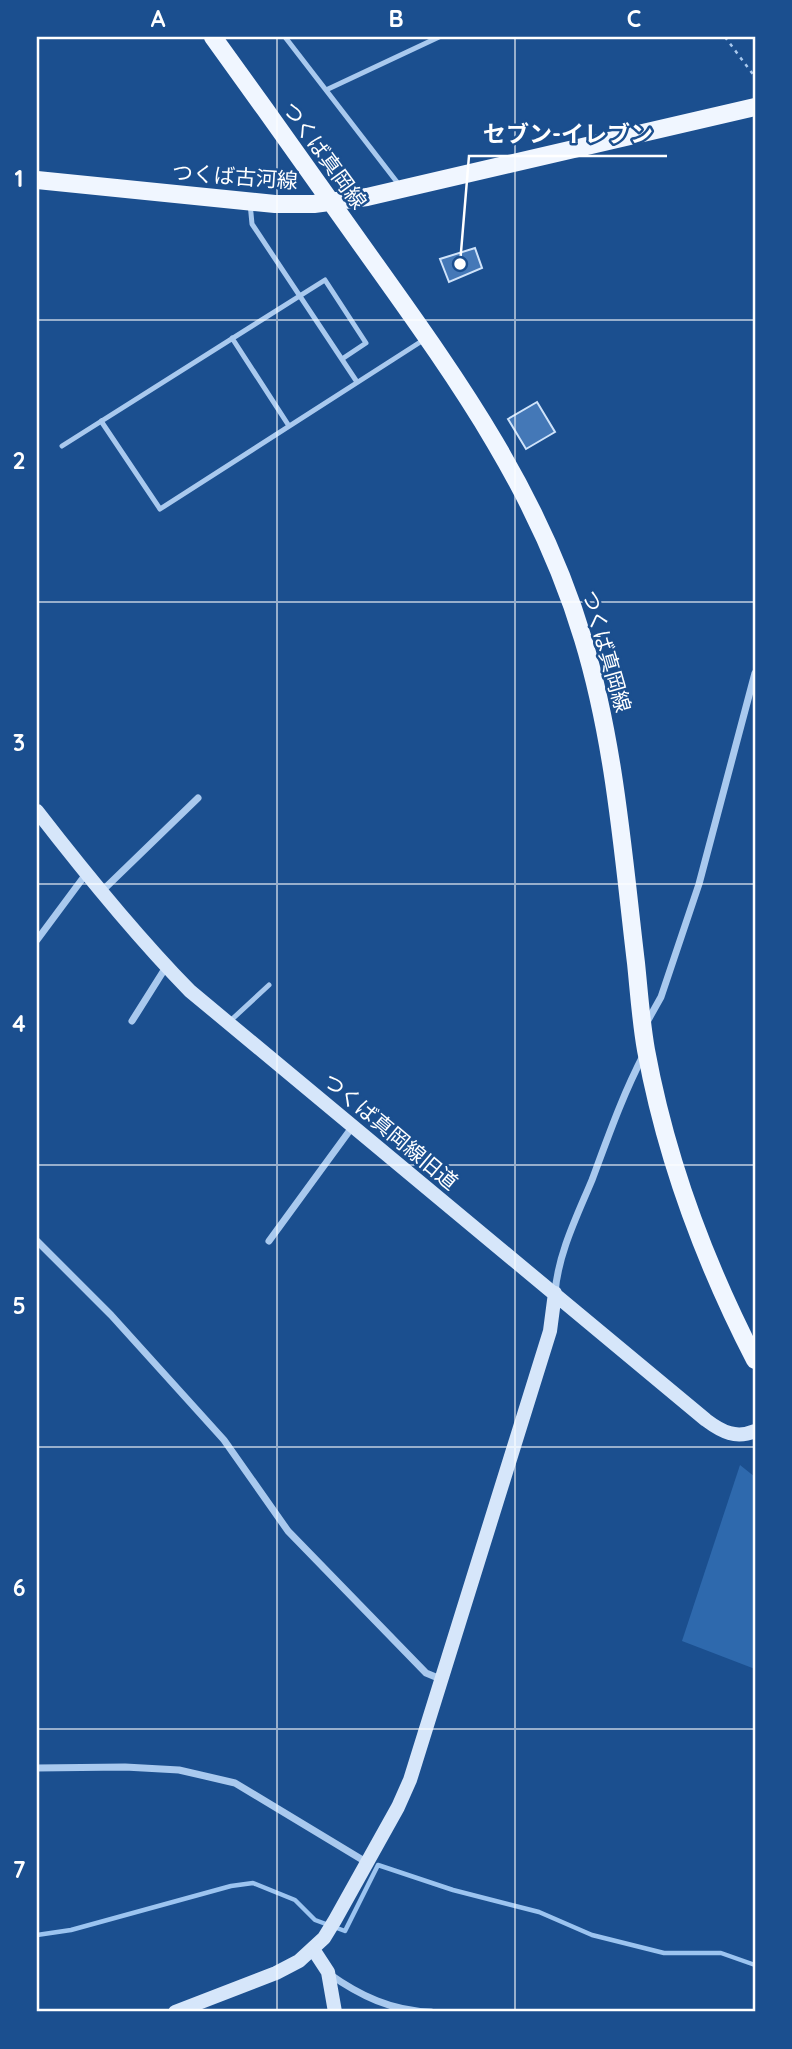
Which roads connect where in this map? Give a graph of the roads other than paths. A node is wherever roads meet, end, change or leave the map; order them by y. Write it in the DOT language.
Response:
graph roads {
  1 [pos="213,37"];
  2 [pos="285,37"];
  3 [pos="439,37"];
  4 [pos="326,90"];
  5 [pos="755,107"];
  6 [pos="37,180"];
  7 [pos="402,188"];
  8 [pos="250,202"];
  9 [pos="332,202"];
  10 [pos="300,296"];
  11 [pos="428,337"];
  12 [pos="232,338"];
  13 [pos="342,359"];
  14 [pos="358,382"];
  15 [pos="101,421"];
  16 [pos="289,426"];
  17 [pos="62,446"];
  18 [pos="755,673"];
  19 [pos="198,798"];
  20 [pos="37,811"];
  21 [pos="86,874"];
  22 [pos="101,892"];
  23 [pos="37,940"];
  24 [pos="166,967"];
  25 [pos="270,985"];
  26 [pos="132,1020"];
  27 [pos="228,1023"];
  28 [pos="643,1028"];
  29 [pos="646,1050"];
  30 [pos="353,1126"];
  31 [pos="37,1241"];
  32 [pos="269,1241"];
  33 [pos="555,1293"];
  34 [pos="755,1360"];
  35 [pos="755,1431"];
  36 [pos="443,1680"];
  37 [pos="37,1768"];
  38 [pos="366,1862"];
  39 [pos="313,1949"];
  40 [pos="328,1972"];
  41 [pos="175,2012"];
  42 [pos="335,2012"];
  43 [pos="431,2012"];
  1 -- 9 [label="main road, つくば真岡線"];
  2 -- 4 [label="lane"];
  3 -- 4 [label="lane"];
  4 -- 7 [label="lane"];
  5 -- 7 [label="main road, つくば古河線"];
  6 -- 8 [label="main road, つくば古河線"];
  7 -- 9 [label="main road, つくば古河線"];
  8 -- 9 [label="main road, つくば古河線"];
  8 -- 10 [label="lane"];
  9 -- 11 [label="main road, つくば真岡線"];
  10 -- 12 [label="lane"];
  10 -- 13 [label="lane"];
  10 -- 13 [label="lane"];
  11 -- 14 [label="lane"];
  11 -- 28 [label="main road, つくば真岡線"];
  12 -- 15 [label="lane"];
  12 -- 16 [label="lane"];
  13 -- 14 [label="lane"];
  14 -- 16 [label="lane"];
  15 -- 16 [label="lane"];
  15 -- 17 [label="lane"];
  18 -- 28 [label="street"];
  19 -- 22 [label="street"];
  20 -- 21 [label="street, つくば真岡線旧道"];
  21 -- 22 [label="street, つくば真岡線旧道"];
  21 -- 23 [label="street"];
  22 -- 24 [label="street, つくば真岡線旧道"];
  24 -- 26 [label="street"];
  24 -- 27 [label="street, つくば真岡線旧道"];
  25 -- 27 [label="lane"];
  27 -- 30 [label="street, つくば真岡線旧道"];
  28 -- 29 [label="main road, つくば真岡線"];
  29 -- 33 [label="street"];
  29 -- 34 [label="main road, つくば真岡線"];
  30 -- 32 [label="street"];
  30 -- 33 [label="street, つくば真岡線旧道"];
  31 -- 36 [label="street"];
  33 -- 35 [label="street, つくば真岡線旧道"];
  33 -- 36 [label="street"];
  36 -- 38 [label="street"];
  37 -- 38 [label="street"];
  38 -- 39 [label="street"];
  39 -- 40 [label="street"];
  39 -- 41 [label="street"];
  40 -- 42 [label="street"];
  40 -- 43 [label="street"];
}
